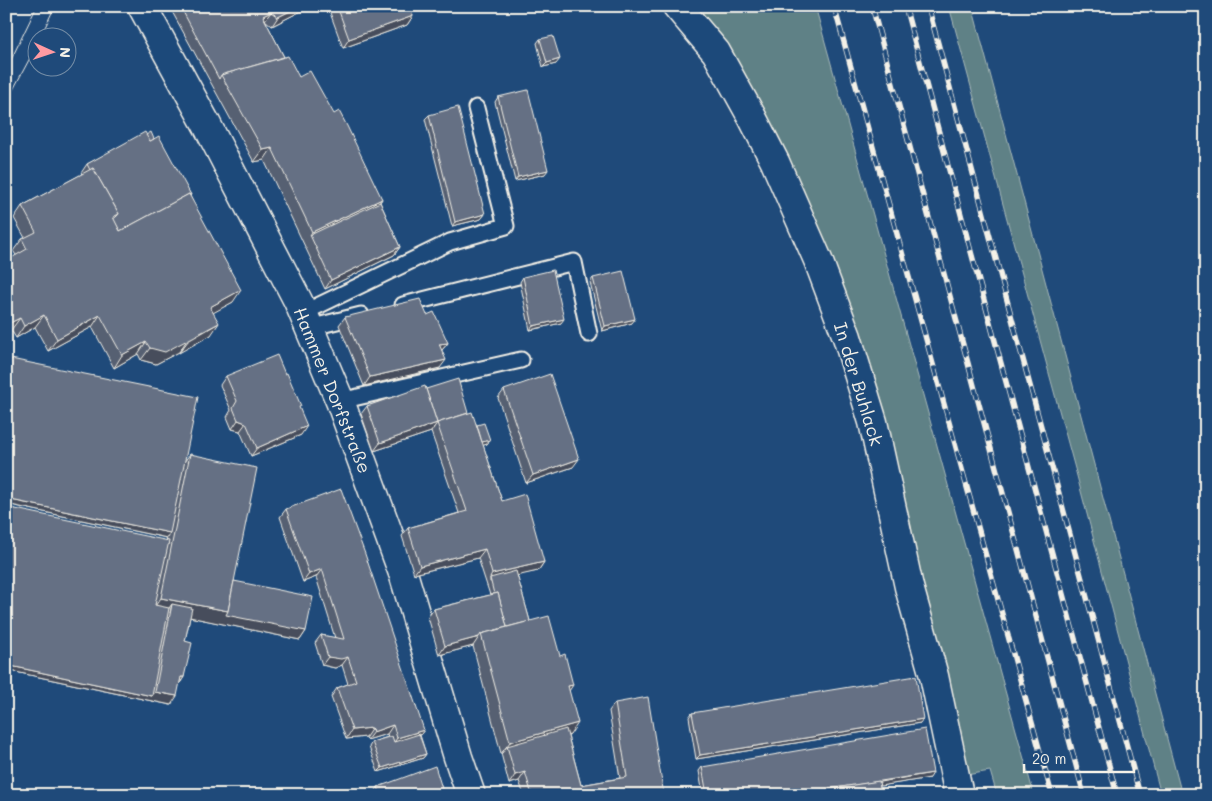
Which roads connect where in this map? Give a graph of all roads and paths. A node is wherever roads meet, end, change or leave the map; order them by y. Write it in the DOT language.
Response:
graph roads {
  1 [pos="142,6"];
  2 [pos="677,6"];
  3 [pos="476,108"];
  4 [pos="306,320"];
  5 [pos="589,334"];
  6 [pos="521,360"];
  7 [pos="340,400"];
  8 [pos="471,795"];
  9 [pos="959,795"];
  1 -- 4 [label="street, Hammer Dorfstraße"];
  2 -- 9 [label="street, In der Buhlack"];
  3 -- 4 [label="lane"];
  4 -- 5 [label="lane"];
  4 -- 7 [label="street, Hammer Dorfstraße"];
  6 -- 7 [label="lane"];
  7 -- 8 [label="street, Hammer Dorfstraße"];
}
